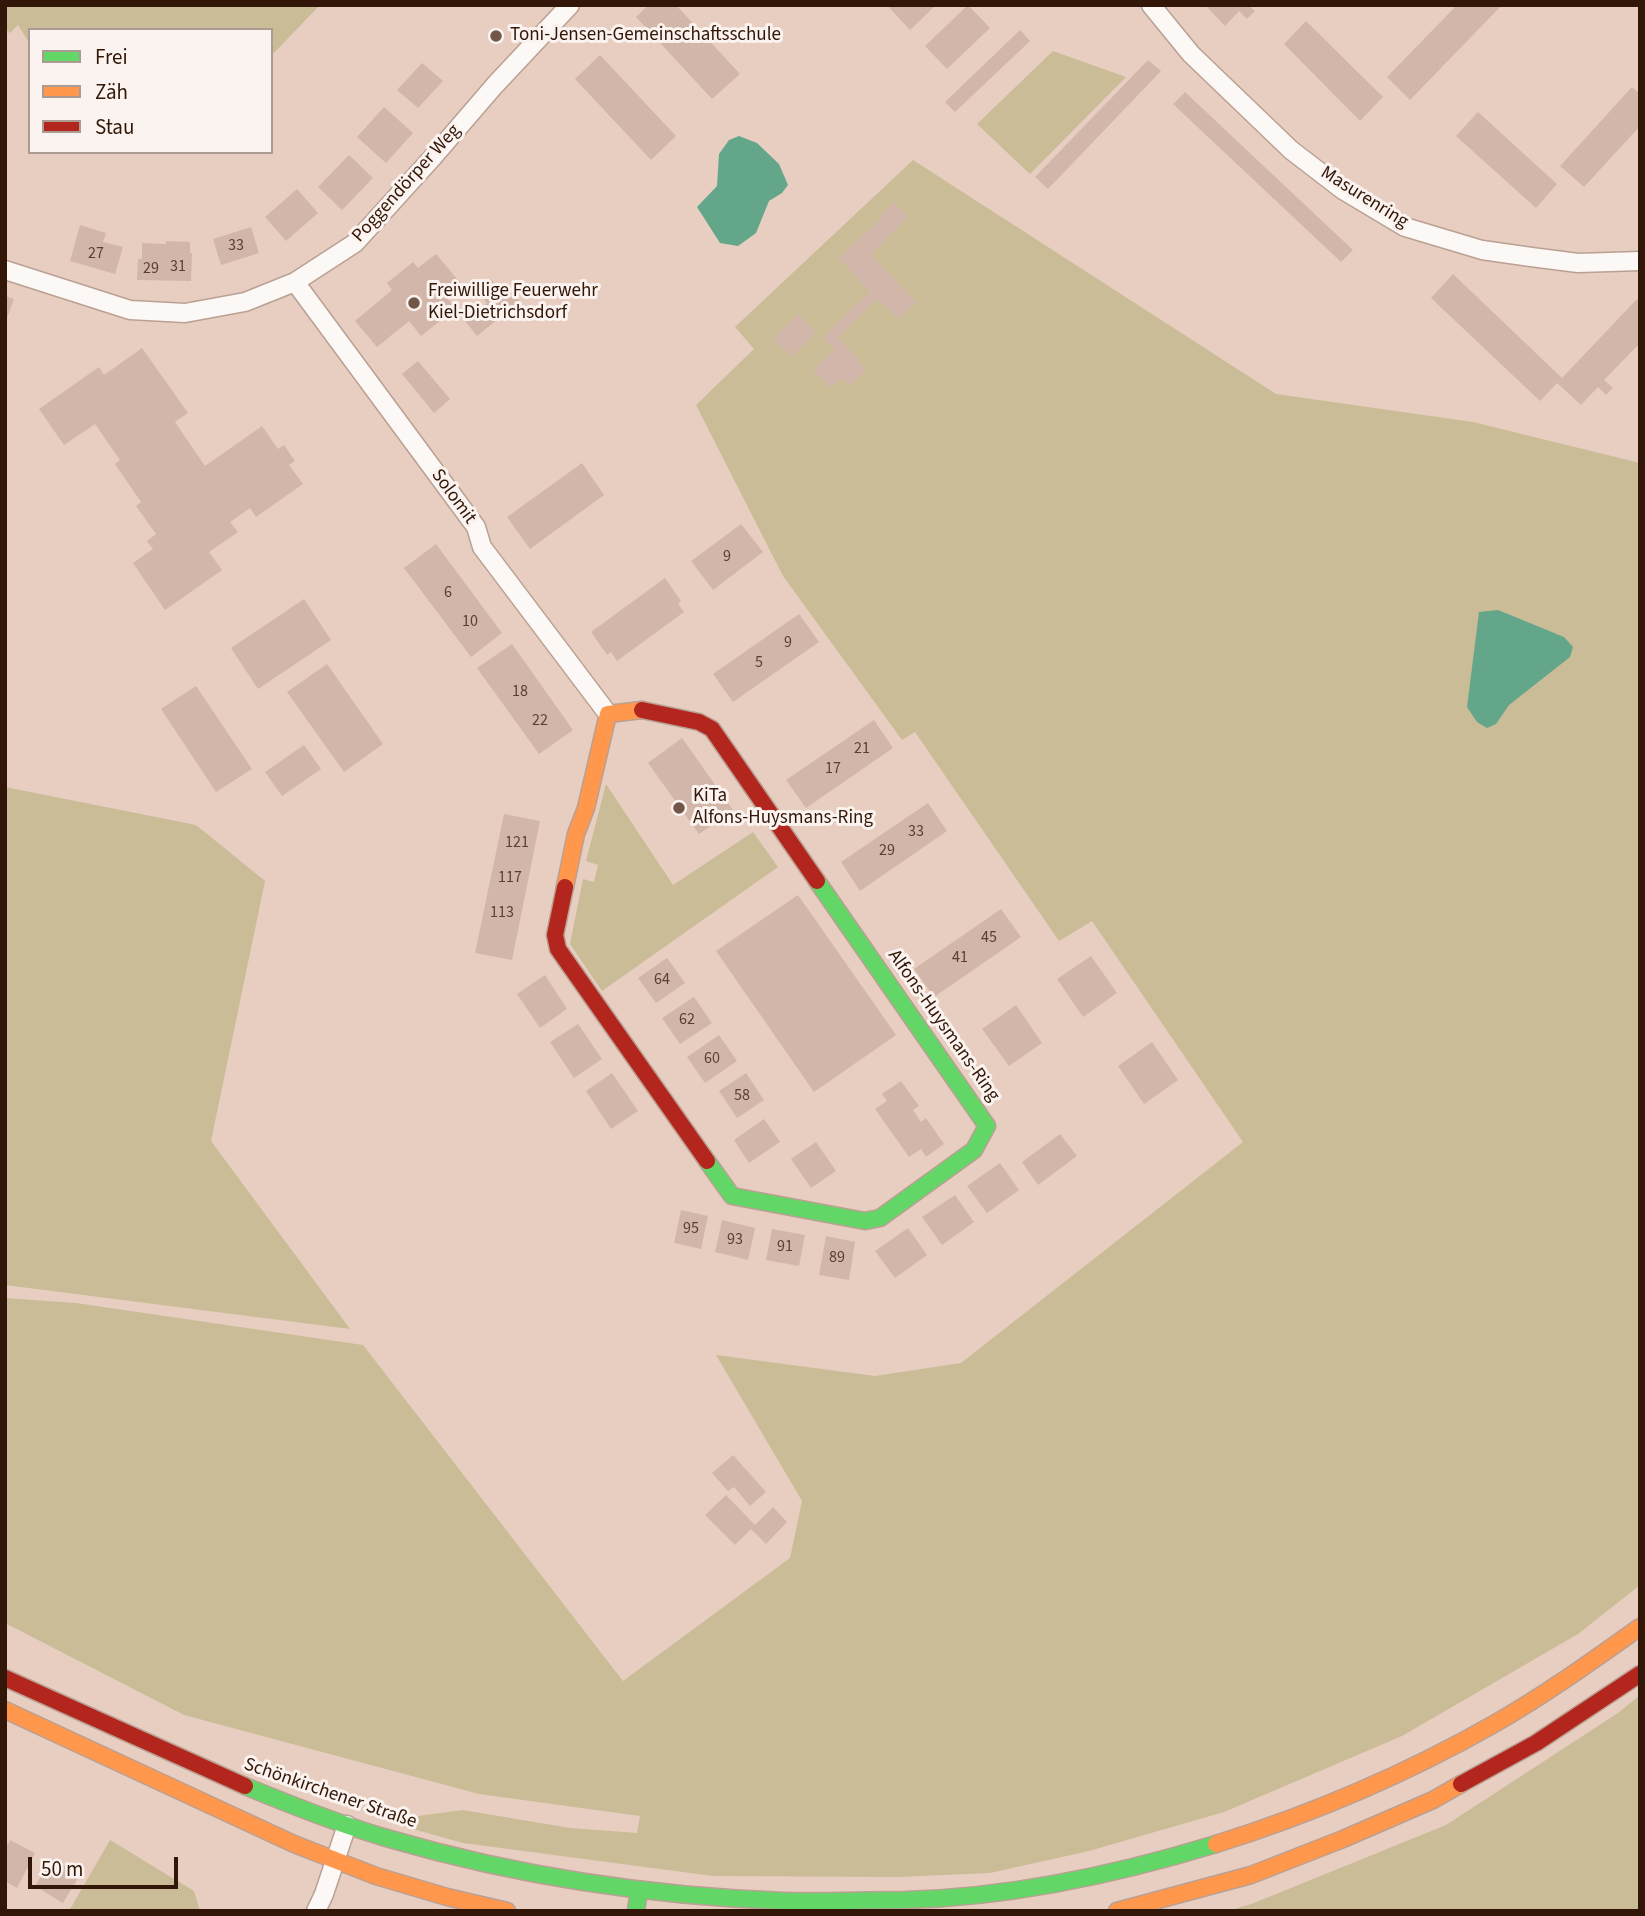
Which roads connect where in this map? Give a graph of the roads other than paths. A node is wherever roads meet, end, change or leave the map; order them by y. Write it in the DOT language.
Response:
graph roads {
  1 [pos="570,5"];
  2 [pos="1151,5"];
  3 [pos="1640,261"];
  4 [pos="5,270"];
  5 [pos="295,282"];
  6 [pos="608,714"];
  7 [pos="1640,1628"];
  8 [pos="1640,1674"];
  9 [pos="5,1678"];
  10 [pos="5,1710"];
  11 [pos="347,1825"];
  12 [pos="335,1860"];
  13 [pos="639,1890"];
  14 [pos="316,1911"];
  15 [pos="507,1911"];
  16 [pos="636,1911"];
  17 [pos="1117,1911"];
  1 -- 5 [label="street, Poggendörper Weg"];
  2 -- 3 [label="street, Masurenring"];
  4 -- 5 [label="street, Poggendörper Weg"];
  5 -- 6 [label="street, Solomit"];
  6 -- 6 [label="main road, Alfons-Huysmans-Ring"];
  7 -- 13 [label="main road, Schönkirchener Straße"];
  8 -- 17 [label="main road"];
  9 -- 11 [label="main road, Schönkirchener Straße"];
  10 -- 12 [label="main road"];
  11 -- 12 [label="street"];
  11 -- 13 [label="main road, Schönkirchener Straße"];
  12 -- 14 [label="street"];
  12 -- 15 [label="main road"];
  13 -- 16 [label="main road"];
}
